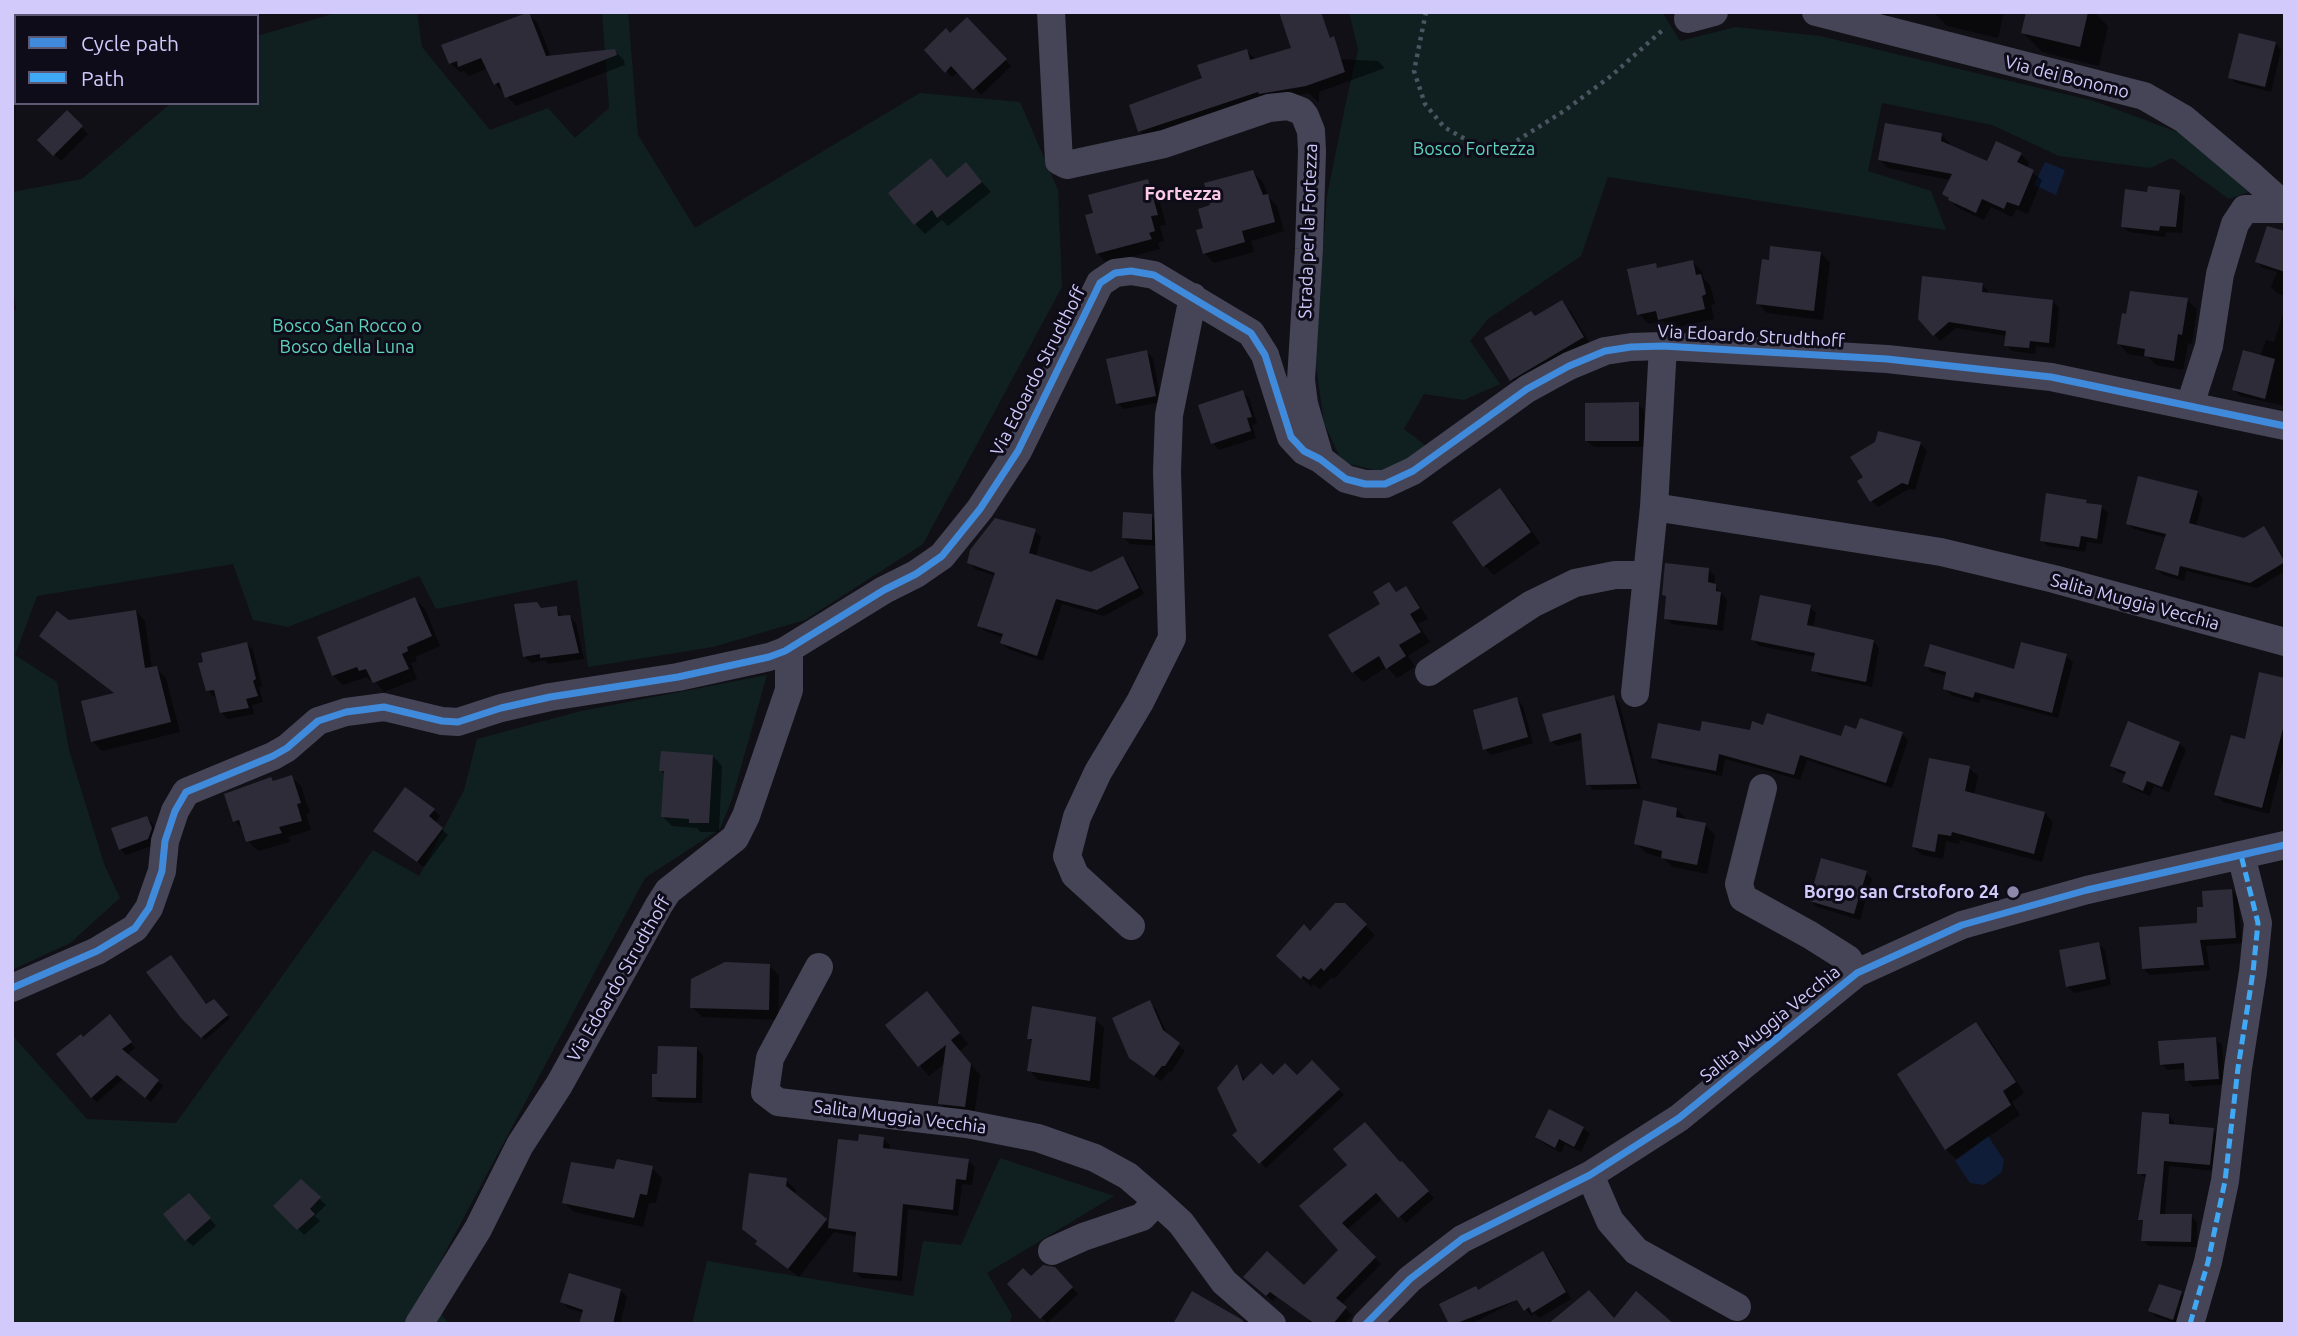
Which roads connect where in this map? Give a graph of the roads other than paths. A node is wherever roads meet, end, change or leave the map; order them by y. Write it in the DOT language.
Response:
graph roads {
  1 [pos="1051,12"];
  2 [pos="1714,12"];
  3 [pos="1816,12"];
  4 [pos="1678,19"];
  5 [pos="2285,208"];
  6 [pos="1193,297"];
  7 [pos="1664,346"];
  8 [pos="2190,405"];
  9 [pos="2285,426"];
  10 [pos="1320,459"];
  11 [pos="1654,507"];
  12 [pos="1646,575"];
  13 [pos="2285,642"];
  14 [pos="785,651"];
  15 [pos="1429,672"];
  16 [pos="1635,693"];
  17 [pos="1763,788"];
  18 [pos="2285,845"];
  19 [pos="2241,855"];
  20 [pos="1131,926"];
  21 [pos="820,967"];
  22 [pos="1857,974"];
  23 [pos="12,988"];
  24 [pos="1590,1175"];
  25 [pos="1157,1201"];
  26 [pos="1052,1251"];
  27 [pos="1737,1307"];
  28 [pos="419,1324"];
  29 [pos="1272,1324"];
  30 [pos="1366,1324"];
  31 [pos="2190,1324"];
  1 -- 10 [label="street, Strada per la Fortezza"];
  2 -- 4 [label="street"];
  3 -- 5 [label="street, Via dei Bonomo"];
  5 -- 8 [label="street"];
  6 -- 10 [label="street, Via Edoardo Strudthoff"];
  6 -- 14 [label="street, Via Edoardo Strudthoff"];
  6 -- 20 [label="street"];
  7 -- 8 [label="street, Via Edoardo Strudthoff"];
  7 -- 10 [label="street, Via Edoardo Strudthoff"];
  7 -- 11 [label="street, Via Edoardo Strudthoff"];
  8 -- 9 [label="street, Via Edoardo Strudthoff"];
  11 -- 12 [label="street, Via Edoardo Strudthoff"];
  11 -- 13 [label="street, Salita Muggia Vecchia"];
  12 -- 15 [label="street"];
  12 -- 16 [label="street, Via Edoardo Strudthoff"];
  14 -- 23 [label="street"];
  14 -- 28 [label="street, Via Edoardo Strudthoff"];
  17 -- 22 [label="street, Salita Muggia Vecchia"];
  18 -- 19 [label="street, Salita Muggia Vecchia"];
  19 -- 22 [label="street, Salita Muggia Vecchia"];
  19 -- 31 [label="street"];
  21 -- 25 [label="street, Salita Muggia Vecchia"];
  22 -- 24 [label="street, Salita Muggia Vecchia"];
  24 -- 27 [label="street"];
  24 -- 30 [label="street, Salita Muggia Vecchia"];
  25 -- 26 [label="street"];
  25 -- 29 [label="street, Salita Muggia Vecchia"];
}
